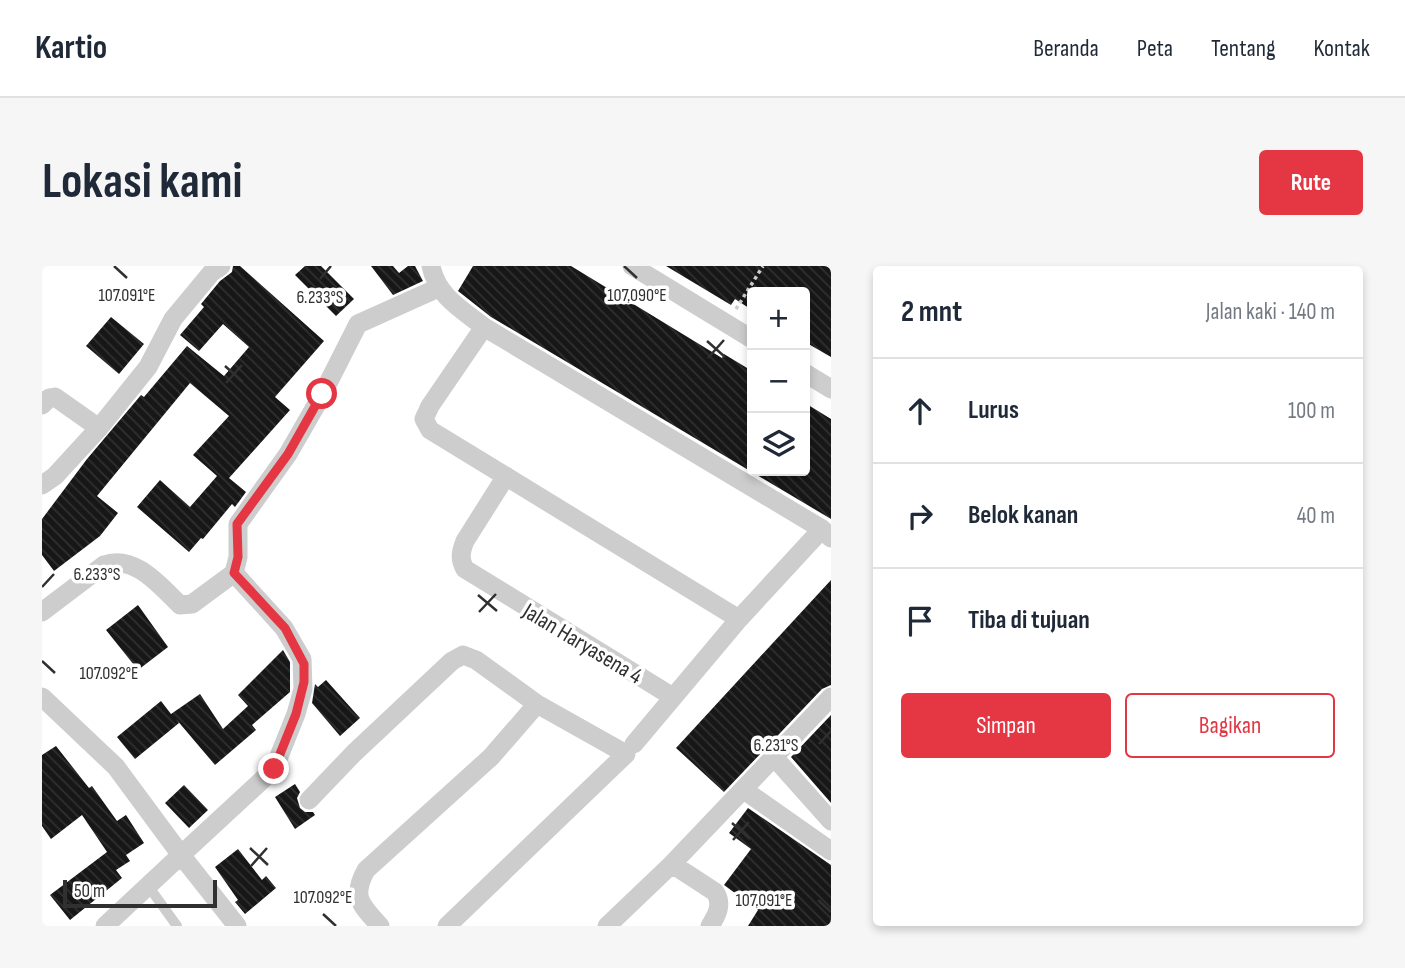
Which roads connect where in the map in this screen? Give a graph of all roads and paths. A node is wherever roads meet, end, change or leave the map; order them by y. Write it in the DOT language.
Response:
graph roads {
  1 [pos="220,266"];
  2 [pos="431,266"];
  3 [pos="632,266"];
  4 [pos="763,266"];
  5 [pos="438,288"];
  6 [pos="727,323"];
  7 [pos="484,327"];
  8 [pos="747,336"];
  9 [pos="810,376"];
  10 [pos="831,389"];
  11 [pos="42,405"];
  12 [pos="99,428"];
  13 [pos="506,476"];
  14 [pos="42,485"];
  15 [pos="827,533"];
  16 [pos="234,573"];
  17 [pos="42,612"];
  18 [pos="739,619"];
  19 [pos="42,697"];
  20 [pos="673,697"];
  21 [pos="831,697"];
  22 [pos="537,704"];
  23 [pos="634,744"];
  24 [pos="773,755"];
  25 [pos="744,790"];
  26 [pos="309,800"];
  27 [pos="831,821"];
  28 [pos="831,851"];
  29 [pos="181,855"];
  30 [pos="672,864"];
  31 [pos="149,887"];
  32 [pos="105,926"];
  33 [pos="177,926"];
  34 [pos="237,926"];
  35 [pos="380,926"];
  36 [pos="447,926"];
  37 [pos="607,926"];
  38 [pos="710,926"];
  1 -- 12 [label="street"];
  2 -- 5 [label="street"];
  3 -- 6 [label="street"];
  4 -- 6 [label="path"];
  5 -- 7 [label="street"];
  5 -- 16 [label="street"];
  6 -- 8 [label="street"];
  7 -- 13 [label="street"];
  7 -- 15 [label="street"];
  9 -- 10 [label="street"];
  11 -- 12 [label="street"];
  12 -- 14 [label="street"];
  13 -- 18 [label="street"];
  13 -- 20 [label="street, Jalan Haryasena 4"];
  15 -- 18 [label="street"];
  16 -- 17 [label="street"];
  16 -- 29 [label="street"];
  18 -- 20 [label="street"];
  19 -- 29 [label="street"];
  20 -- 23 [label="street"];
  21 -- 24 [label="street"];
  22 -- 26 [label="street"];
  22 -- 35 [label="street"];
  22 -- 36 [label="street"];
  24 -- 25 [label="street"];
  24 -- 27 [label="street"];
  25 -- 28 [label="street"];
  25 -- 30 [label="street"];
  29 -- 31 [label="street"];
  29 -- 34 [label="street"];
  30 -- 37 [label="street"];
  30 -- 38 [label="street"];
  31 -- 32 [label="street"];
  31 -- 33 [label="lane"];
}
